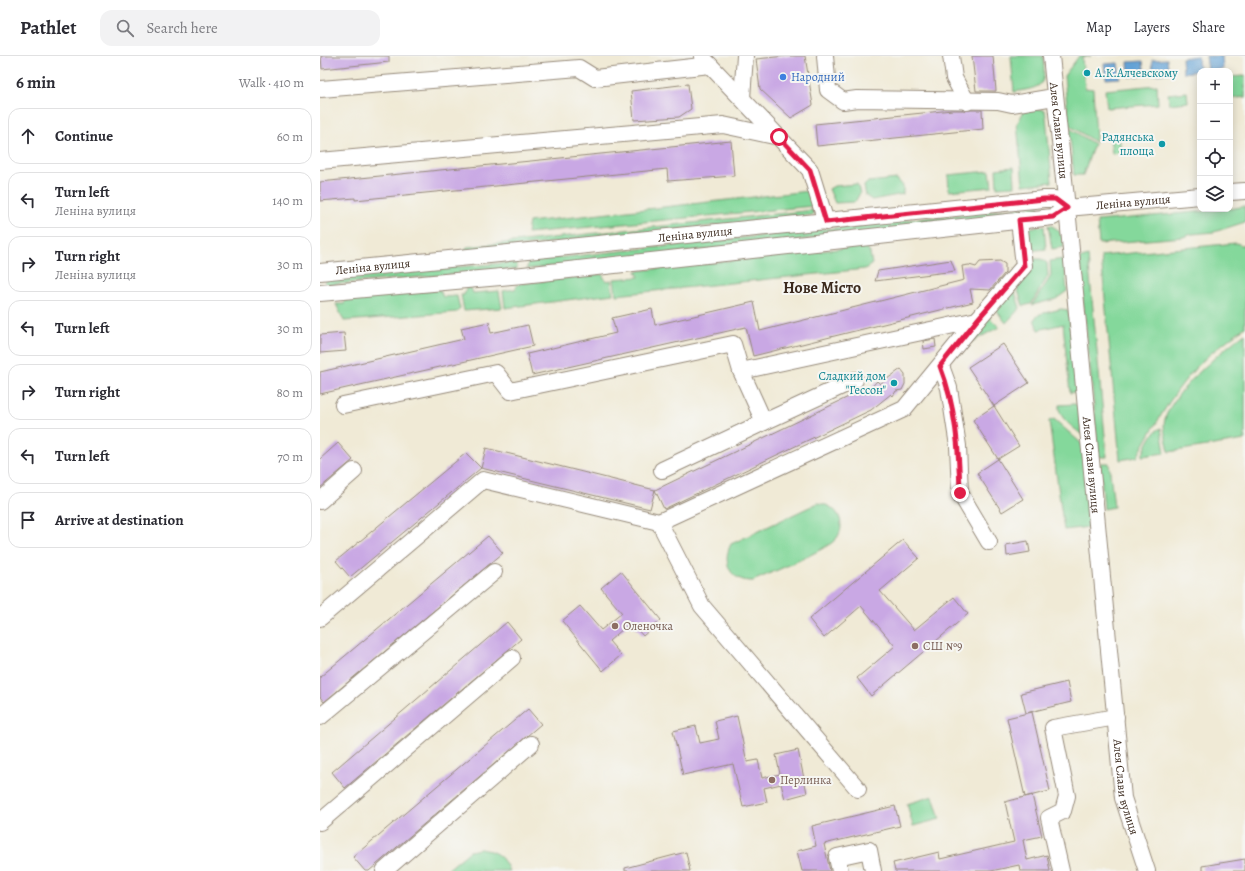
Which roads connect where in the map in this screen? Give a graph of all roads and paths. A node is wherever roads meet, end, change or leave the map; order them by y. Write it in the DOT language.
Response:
graph roads {
  1 [pos="745,56"];
  2 [pos="825,56"];
  3 [pos="951,56"];
  4 [pos="1051,56"];
  5 [pos="705,60"];
  6 [pos="321,89"];
  7 [pos="1054,97"];
  8 [pos="742,98"];
  9 [pos="967,102"];
  10 [pos="779,137"];
  11 [pos="320,162"];
  12 [pos="1245,191"];
  13 [pos="1233,192"];
  14 [pos="1197,196"];
  15 [pos="1067,208"];
  16 [pos="1019,220"];
  17 [pos="826,222"];
  18 [pos="320,272"];
  19 [pos="320,293"];
  20 [pos="977,320"];
  21 [pos="940,366"];
  22 [pos="741,371"];
  23 [pos="855,380"];
  24 [pos="342,405"];
  25 [pos="764,422"];
  26 [pos="662,470"];
  27 [pos="354,471"];
  28 [pos="320,501"];
  29 [pos="658,522"];
  30 [pos="989,542"];
  31 [pos="494,572"];
  32 [pos="320,618"];
  33 [pos="512,658"];
  34 [pos="320,717"];
  35 [pos="1116,717"];
  36 [pos="531,744"];
  37 [pos="858,789"];
  38 [pos="320,822"];
  39 [pos="384,871"];
  40 [pos="840,871"];
  41 [pos="874,871"];
  42 [pos="1061,871"];
  43 [pos="1147,871"];
  1 -- 8 [label="street"];
  2 -- 9 [label="street"];
  3 -- 9 [label="street"];
  4 -- 7 [label="street, Алея Слави вулиця"];
  5 -- 6 [label="street"];
  5 -- 8 [label="street"];
  7 -- 9 [label="street"];
  7 -- 15 [label="street, Алея Слави вулиця"];
  8 -- 10 [label="street"];
  10 -- 11 [label="street"];
  10 -- 17 [label="street"];
  12 -- 13 [label="street"];
  14 -- 15 [label="street, Леніна вулиця"];
  15 -- 16 [label="street, Леніна вулиця"];
  15 -- 17 [label="street, Леніна вулиця"];
  15 -- 35 [label="street, Алея Слави вулиця"];
  16 -- 19 [label="street, Леніна вулиця"];
  16 -- 20 [label="street"];
  17 -- 18 [label="street, Леніна вулиця"];
  20 -- 21 [label="street"];
  20 -- 22 [label="street"];
  21 -- 29 [label="street"];
  21 -- 30 [label="street"];
  22 -- 24 [label="street"];
  22 -- 25 [label="street"];
  23 -- 25 [label="street"];
  25 -- 26 [label="street"];
  27 -- 28 [label="street"];
  29 -- 32 [label="street"];
  29 -- 37 [label="street"];
  31 -- 34 [label="street"];
  33 -- 38 [label="street"];
  35 -- 42 [label="street"];
  35 -- 43 [label="street, Алея Слави вулиця"];
  36 -- 39 [label="street"];
  40 -- 41 [label="street"];
}
